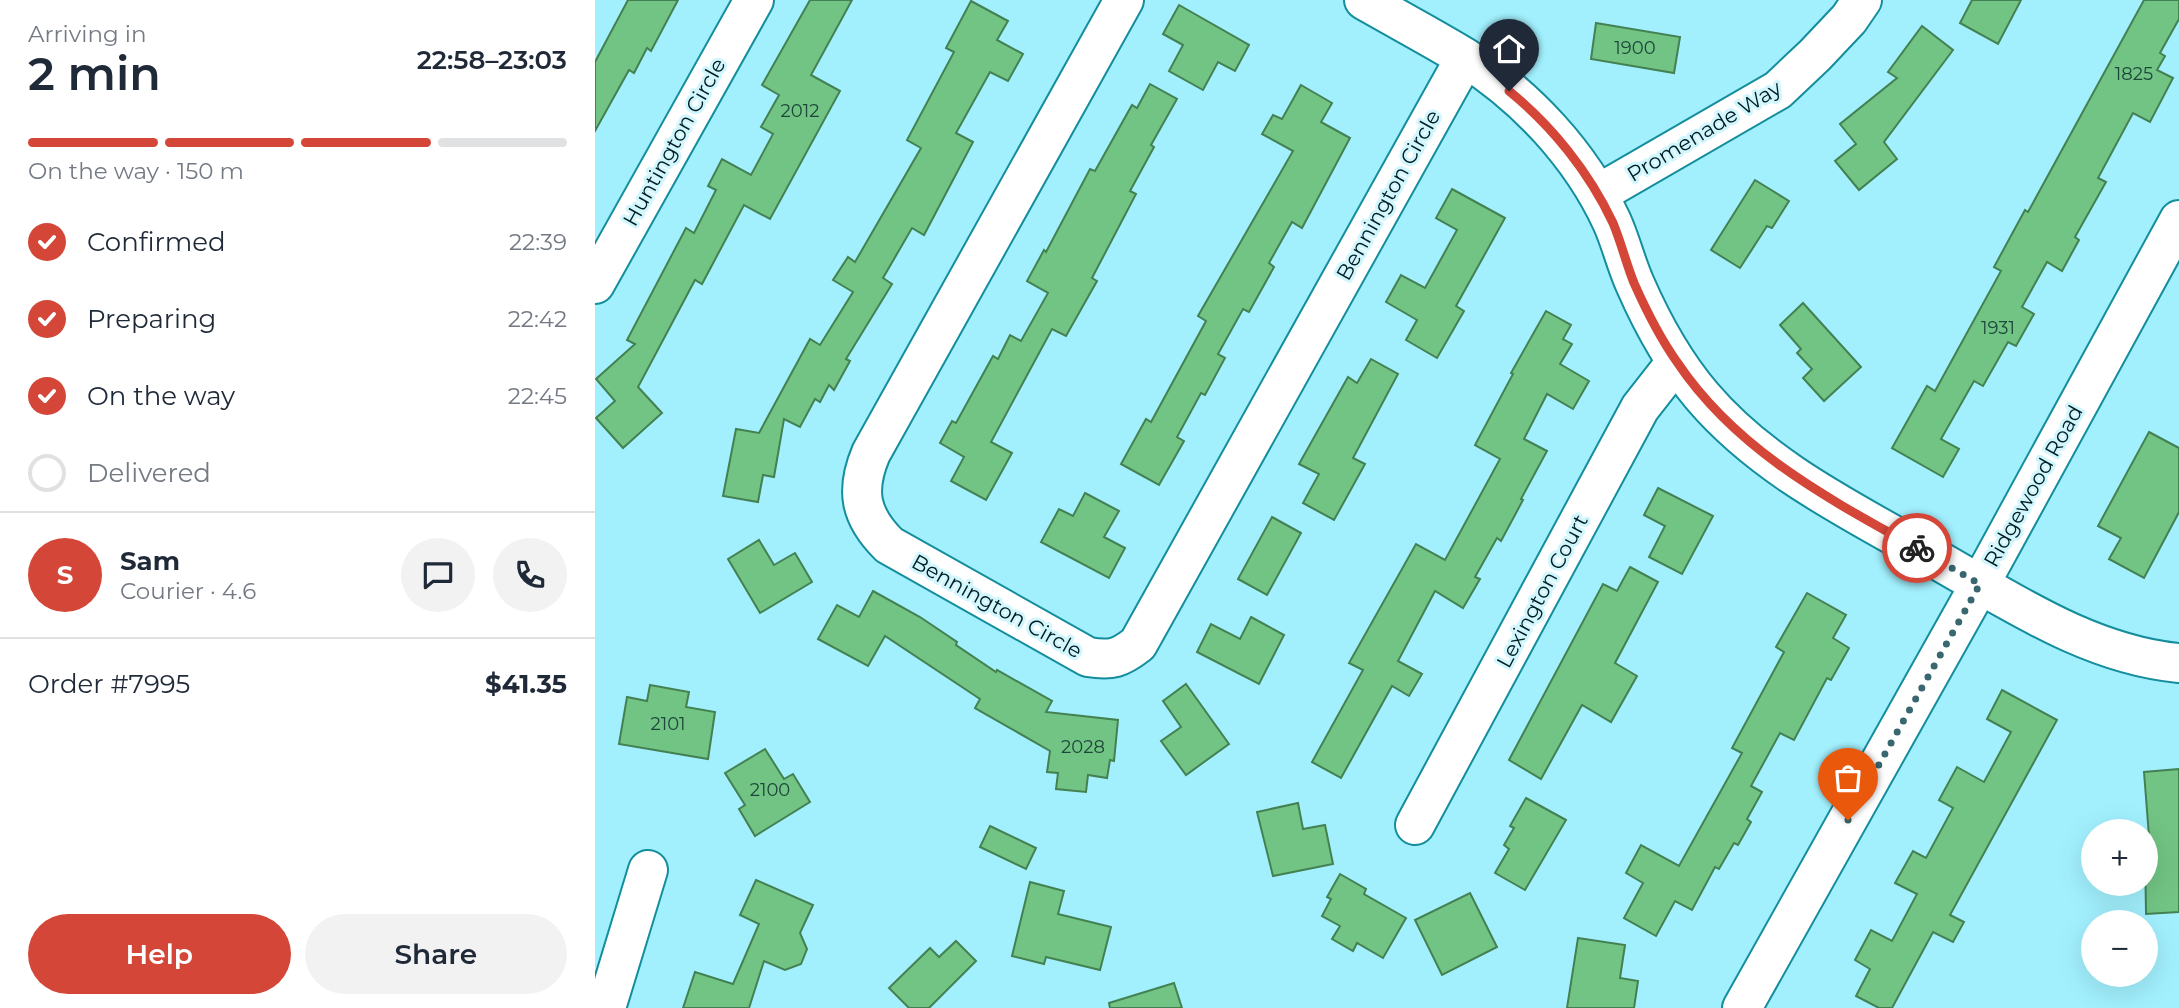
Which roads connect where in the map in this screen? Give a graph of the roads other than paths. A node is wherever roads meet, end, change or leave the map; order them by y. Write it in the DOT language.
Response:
graph roads {
  1 [pos="754,0"];
  2 [pos="1124,0"];
  3 [pos="1364,0"];
  4 [pos="1862,0"];
  5 [pos="1465,58"];
  6 [pos="1598,194"];
  7 [pos="2179,220"];
  8 [pos="595,284"];
  9 [pos="1676,362"];
  10 [pos="1980,584"];
  11 [pos="2179,663"];
  12 [pos="1415,825"];
  13 [pos="649,870"];
  14 [pos="605,1008"];
  15 [pos="1742,1008"];
  1 -- 8 [label="street, Huntington Circle"];
  2 -- 5 [label="street, Bennington Circle"];
  3 -- 5 [label="street"];
  4 -- 6 [label="street, Promenade Way"];
  5 -- 6 [label="street"];
  6 -- 9 [label="street"];
  7 -- 10 [label="street, Ridgewood Road"];
  9 -- 10 [label="street"];
  9 -- 12 [label="street, Lexington Court"];
  10 -- 11 [label="street"];
  10 -- 15 [label="street, Ridgewood Road"];
  13 -- 14 [label="street"];
}
